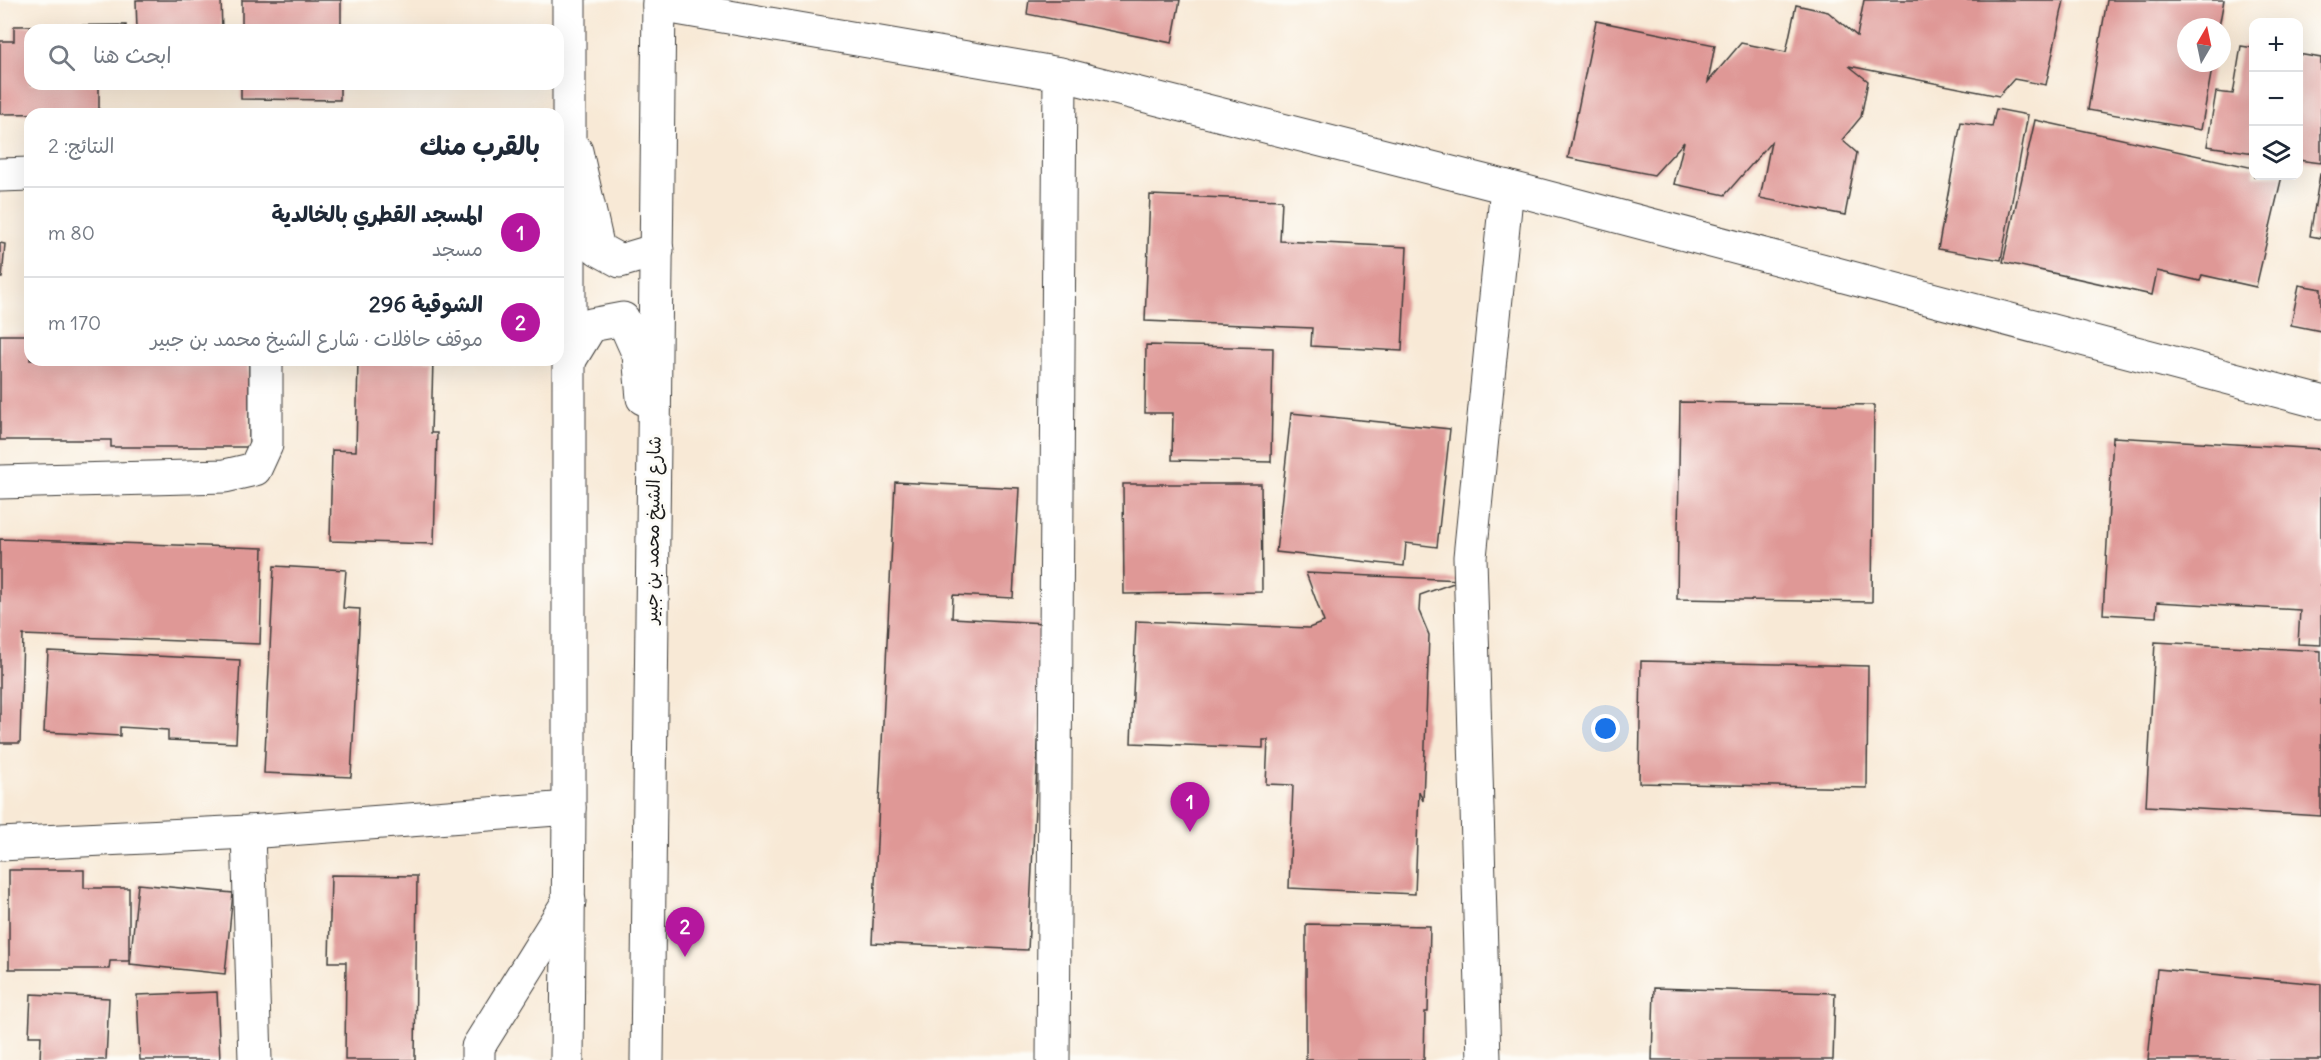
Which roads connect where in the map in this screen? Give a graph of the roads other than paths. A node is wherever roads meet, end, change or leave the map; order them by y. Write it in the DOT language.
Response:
graph roads {
  1 [pos="569,0"];
  2 [pos="659,2"];
  3 [pos="1060,75"];
  4 [pos="569,123"];
  5 [pos="24,174"];
  6 [pos="0,175"];
  7 [pos="1508,187"];
  8 [pos="657,250"];
  9 [pos="569,362"];
  10 [pos="266,366"];
  11 [pos="2321,402"];
  12 [pos="0,482"];
  13 [pos="653,505"];
  14 [pos="569,808"];
  15 [pos="248,832"];
  16 [pos="0,844"];
  17 [pos="569,901"];
  18 [pos="255,1060"];
  19 [pos="478,1060"];
  20 [pos="567,1060"];
  21 [pos="647,1060"];
  22 [pos="1053,1060"];
  23 [pos="1485,1060"];
  1 -- 4 [label="street"];
  2 -- 3 [label="street"];
  2 -- 8 [label="street, شارع الشيخ محمد بن جبير"];
  3 -- 7 [label="street"];
  3 -- 22 [label="street"];
  4 -- 8 [label="street"];
  4 -- 9 [label="street"];
  5 -- 6 [label="street"];
  7 -- 11 [label="street"];
  7 -- 23 [label="street"];
  8 -- 13 [label="street, شارع الشيخ محمد بن جبير"];
  9 -- 13 [label="street"];
  9 -- 14 [label="street"];
  10 -- 12 [label="street"];
  13 -- 21 [label="street, شارع الشيخ محمد بن جبير"];
  14 -- 15 [label="street"];
  14 -- 17 [label="street"];
  15 -- 16 [label="street"];
  15 -- 18 [label="street"];
  17 -- 19 [label="street"];
  17 -- 20 [label="street"];
}
